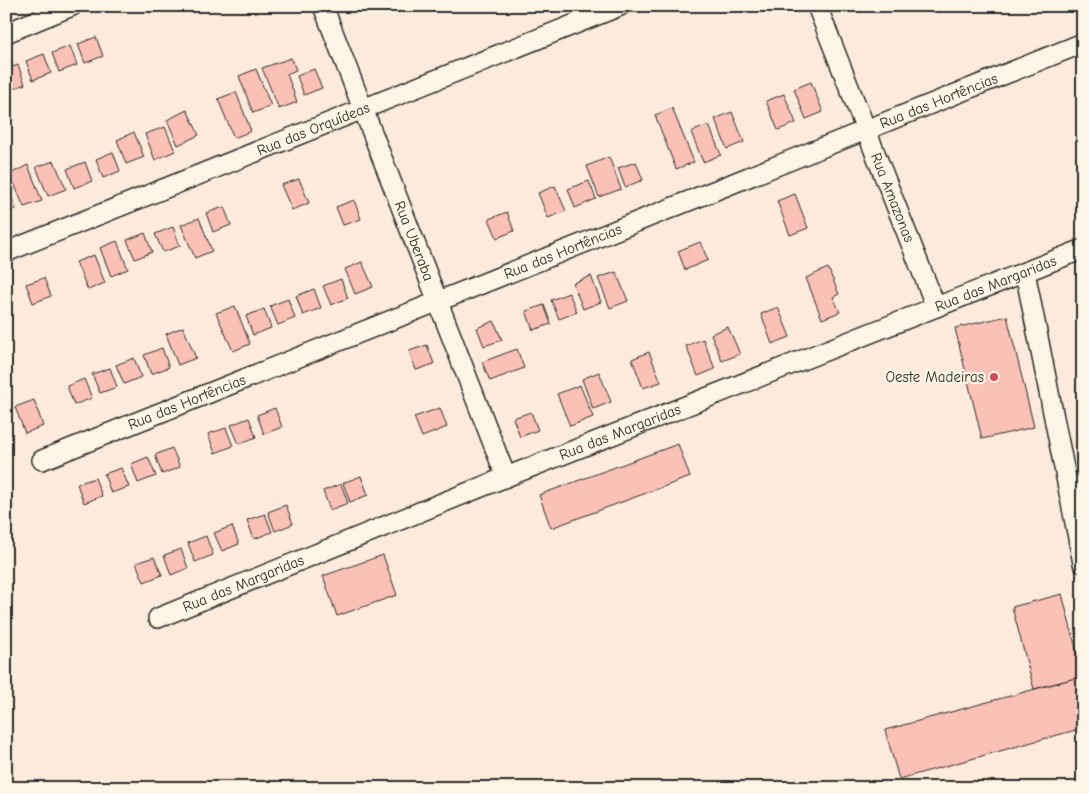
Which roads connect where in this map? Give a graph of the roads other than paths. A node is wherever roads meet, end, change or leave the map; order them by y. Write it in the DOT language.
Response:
graph roads {
  1 [pos="72,6"];
  2 [pos="324,6"];
  3 [pos="620,6"];
  4 [pos="816,6"];
  5 [pos="6,33"];
  6 [pos="1083,43"];
  7 [pos="364,109"];
  8 [pos="865,130"];
  9 [pos="1083,248"];
  10 [pos="6,252"];
  11 [pos="1025,272"];
  12 [pos="439,301"];
  13 [pos="936,307"];
  14 [pos="42,460"];
  15 [pos="506,477"];
  16 [pos="1083,563"];
  17 [pos="158,618"];
  1 -- 5 [label="street"];
  2 -- 7 [label="street, Rua Uberaba"];
  3 -- 7 [label="street, Rua das Orquídeas"];
  4 -- 8 [label="street, Rua Amazonas"];
  6 -- 8 [label="street, Rua das Hortências"];
  7 -- 10 [label="street, Rua das Orquídeas"];
  7 -- 12 [label="street, Rua Uberaba"];
  8 -- 12 [label="street, Rua das Hortências"];
  8 -- 13 [label="street, Rua Amazonas"];
  9 -- 11 [label="street, Rua das Margaridas"];
  11 -- 13 [label="street, Rua das Margaridas"];
  11 -- 16 [label="street"];
  12 -- 14 [label="street, Rua das Hortências"];
  12 -- 15 [label="street, Rua Uberaba"];
  13 -- 15 [label="street, Rua das Margaridas"];
  15 -- 17 [label="street, Rua das Margaridas"];
}
